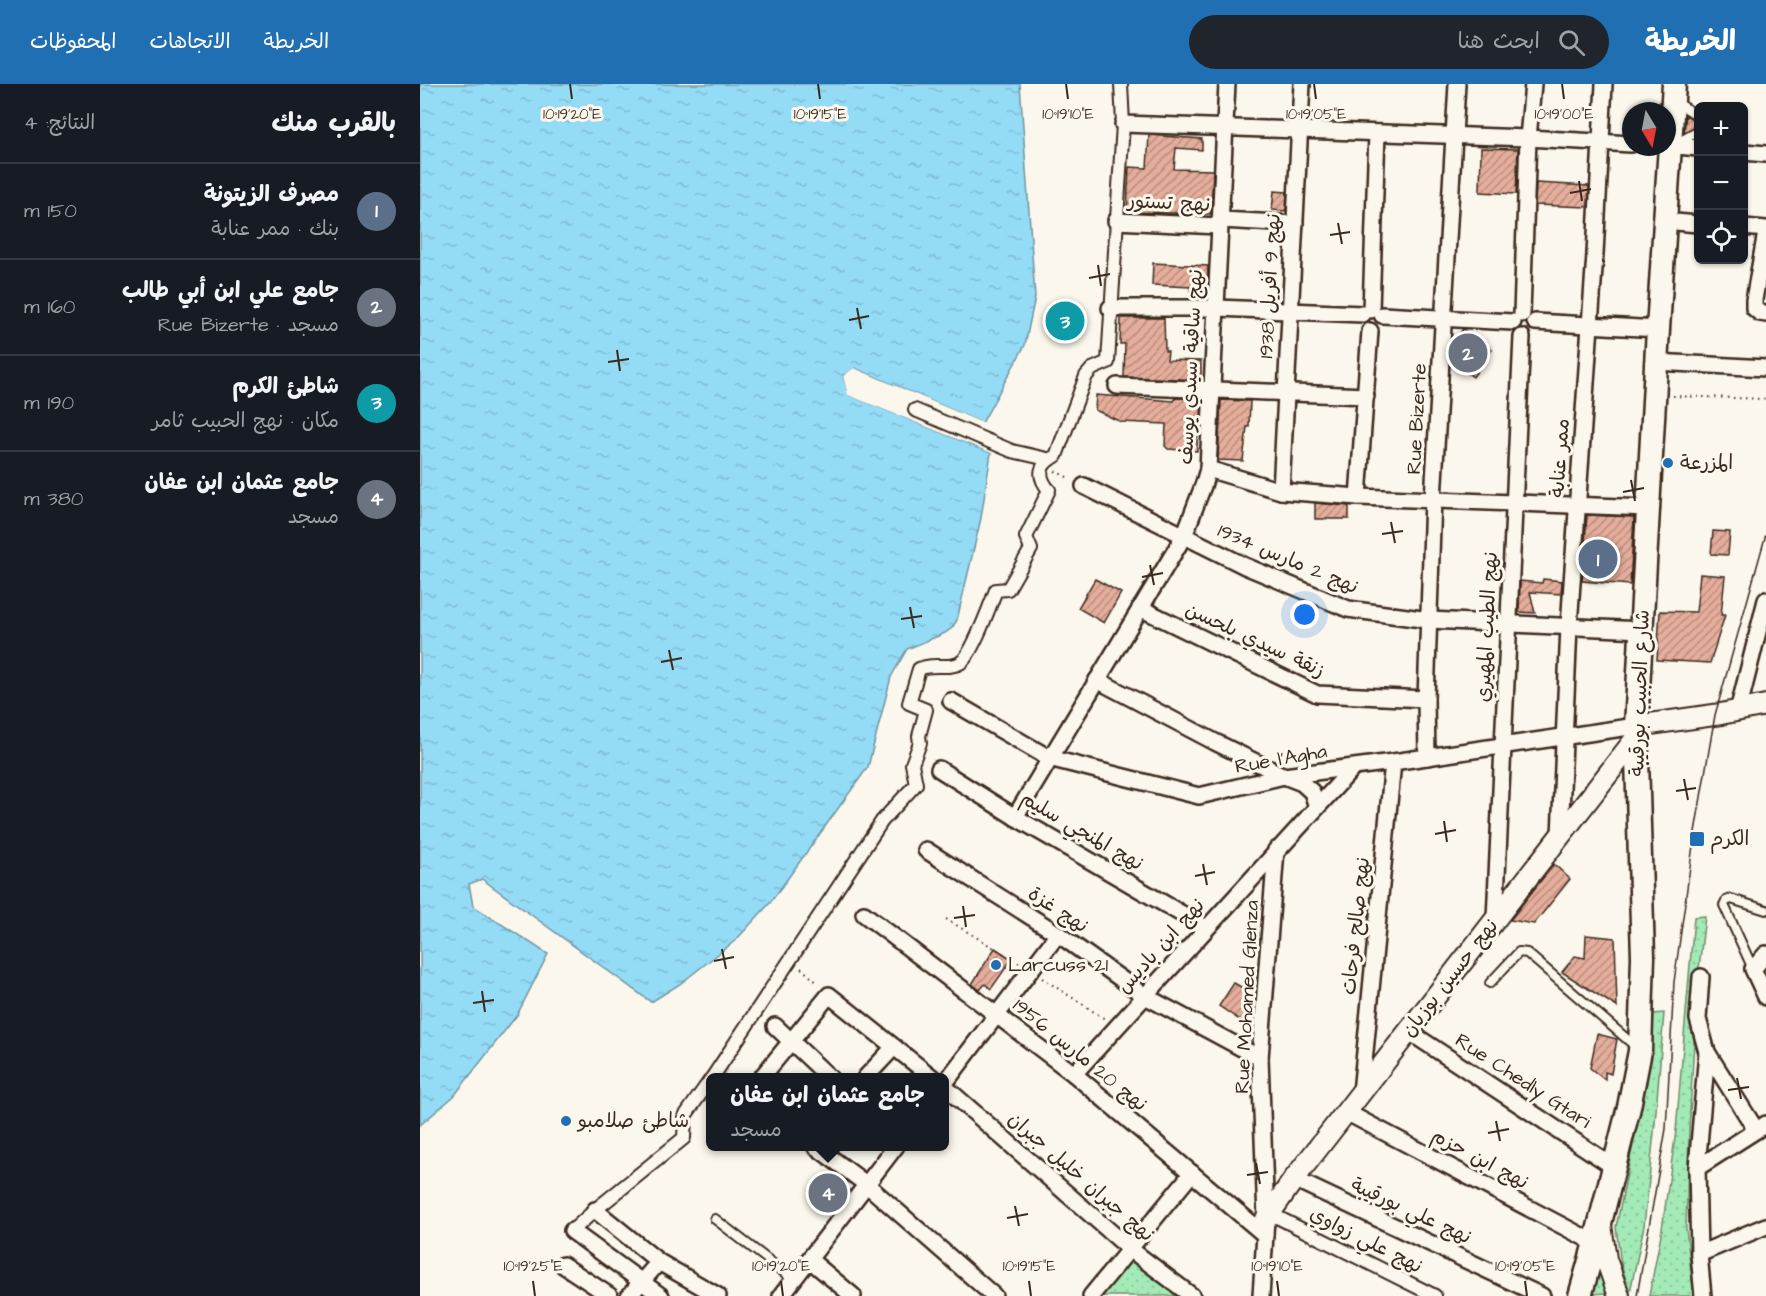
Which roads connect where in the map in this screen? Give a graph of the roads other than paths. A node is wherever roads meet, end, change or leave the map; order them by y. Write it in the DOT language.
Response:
graph roads {
  1 [pos="1121,84"];
  2 [pos="1227,84"];
  3 [pos="1302,84"];
  4 [pos="1457,84"];
  5 [pos="1533,84"];
  6 [pos="1604,84"];
  7 [pos="1673,92"];
  8 [pos="1694,113"];
  9 [pos="1124,124"];
  10 [pos="1225,126"];
  11 [pos="1300,130"];
  12 [pos="1377,133"];
  13 [pos="1455,136"];
  14 [pos="1528,138"];
  15 [pos="1694,141"];
  16 [pos="1601,142"];
  17 [pos="1622,143"];
  18 [pos="1676,145"];
  19 [pos="1748,152"];
  20 [pos="1766,154"];
  21 [pos="1668,156"];
  22 [pos="1116,221"];
  23 [pos="1664,221"];
  24 [pos="1220,223"];
  25 [pos="1295,224"];
  26 [pos="1694,224"];
  27 [pos="1748,229"];
  28 [pos="1766,231"];
  29 [pos="1110,308"];
  30 [pos="1216,308"];
  31 [pos="1290,311"];
  32 [pos="1372,313"];
  33 [pos="1766,314"];
  34 [pos="1444,318"];
  35 [pos="1523,319"];
  36 [pos="1591,324"];
  37 [pos="1658,329"];
  38 [pos="1656,362"];
  39 [pos="1766,368"];
  40 [pos="1117,386"];
  41 [pos="1213,389"];
  42 [pos="1285,392"];
  43 [pos="1366,396"];
  44 [pos="915,410"];
  45 [pos="1045,462"];
  46 [pos="1208,469"];
  47 [pos="1084,486"];
  48 [pos="1281,491"];
  49 [pos="1358,497"];
  50 [pos="1433,499"];
  51 [pos="1515,501"];
  52 [pos="1578,505"];
  53 [pos="1648,508"];
  54 [pos="1184,536"];
  55 [pos="1766,600"];
  56 [pos="1140,608"];
  57 [pos="1429,620"];
  58 [pos="1507,622"];
  59 [pos="1569,626"];
  60 [pos="1642,630"];
  61 [pos="1097,680"];
  62 [pos="1426,699"];
  63 [pos="951,701"];
  64 [pos="1766,705"];
  65 [pos="1738,711"];
  66 [pos="1636,732"];
  67 [pos="1565,737"];
  68 [pos="1503,746"];
  69 [pos="1427,757"];
  70 [pos="1049,758"];
  71 [pos="1393,762"];
  72 [pos="1353,768"];
  73 [pos="939,769"];
  74 [pos="1284,776"];
  75 [pos="1317,807"];
  76 [pos="1015,817"];
  77 [pos="1560,836"];
  78 [pos="926,850"];
  79 [pos="1276,850"];
  80 [pos="1766,910"];
  81 [pos="864,914"];
  82 [pos="1496,919"];
  83 [pos="1206,928"];
  84 [pos="1058,934"];
  85 [pos="1766,954"];
  86 [pos="1753,969"];
  87 [pos="1701,977"];
  88 [pos="1490,983"];
  89 [pos="1145,996"];
  90 [pos="1766,997"];
  91 [pos="997,1015"];
  92 [pos="775,1026"];
  93 [pos="1408,1031"];
  94 [pos="790,1041"];
  95 [pos="894,1047"];
  96 [pos="1640,1050"];
  97 [pos="1707,1052"];
  98 [pos="1260,1058"];
  99 [pos="715,1073"];
  100 [pos="764,1073"];
  101 [pos="826,1073"];
  102 [pos="869,1073"];
  103 [pos="928,1073"];
  104 [pos="1074,1074"];
  105 [pos="949,1078"];
  106 [pos="706,1086"];
  107 [pos="949,1091"];
  108 [pos="1361,1093"];
  109 [pos="1346,1112"];
  110 [pos="1761,1127"];
  111 [pos="822,1151"];
  112 [pos="892,1151"];
  113 [pos="1614,1167"];
  114 [pos="1697,1168"];
  115 [pos="1192,1173"];
  116 [pos="1294,1179"];
  117 [pos="866,1184"];
  118 [pos="595,1210"];
  119 [pos="715,1219"];
  120 [pos="1601,1219"];
  121 [pos="1270,1224"];
  122 [pos="1766,1227"];
  123 [pos="572,1231"];
  124 [pos="1595,1243"];
  125 [pos="1130,1249"];
  126 [pos="1699,1254"];
  127 [pos="810,1260"];
  128 [pos="659,1262"];
  129 [pos="563,1264"];
  130 [pos="794,1280"];
  131 [pos="640,1282"];
  132 [pos="610,1296"];
  133 [pos="629,1296"];
  134 [pos="661,1296"];
  135 [pos="718,1296"];
  136 [pos="782,1296"];
  137 [pos="853,1296"];
  138 [pos="994,1296"];
  139 [pos="1090,1296"];
  140 [pos="1192,1296"];
  141 [pos="1262,1296"];
  142 [pos="1435,1296"];
  143 [pos="1542,1296"];
  144 [pos="1580,1296"];
  145 [pos="1618,1296"];
  146 [pos="1703,1296"];
  1 -- 9 [label="street"];
  2 -- 10 [label="street, نهج ساقية سيدي يوسف"];
  3 -- 11 [label="street, نهج 9 أفريل 1938"];
  4 -- 13 [label="street, Rue Bizerte"];
  5 -- 14 [label="street"];
  6 -- 16 [label="street, ممر عنابة"];
  7 -- 8 [label="lane"];
  9 -- 10 [label="street"];
  9 -- 22 [label="street"];
  10 -- 11 [label="street"];
  10 -- 24 [label="street, نهج ساقية سيدي يوسف"];
  11 -- 12 [label="street"];
  11 -- 25 [label="street, نهج 9 أفريل 1938"];
  12 -- 13 [label="street"];
  12 -- 32 [label="street"];
  13 -- 14 [label="street"];
  13 -- 34 [label="street, Rue Bizerte"];
  14 -- 16 [label="street"];
  14 -- 35 [label="street"];
  15 -- 18 [label="street"];
  16 -- 17 [label="street"];
  16 -- 36 [label="street, ممر عنابة"];
  19 -- 20 [label="street"];
  21 -- 23 [label="main road, شارع الحبيب بورقيبة"];
  22 -- 24 [label="street, نهج تستور"];
  22 -- 29 [label="street"];
  23 -- 26 [label="street"];
  23 -- 37 [label="main road, شارع الحبيب بورقيبة"];
  24 -- 25 [label="street, نهج تستور"];
  24 -- 30 [label="street, نهج ساقية سيدي يوسف"];
  25 -- 31 [label="street, نهج 9 أفريل 1938"];
  27 -- 28 [label="street"];
  28 -- 33 [label="street"];
  29 -- 30 [label="street"];
  29 -- 45 [label="street"];
  30 -- 31 [label="street"];
  30 -- 41 [label="street, نهج ساقية سيدي يوسف"];
  31 -- 32 [label="street"];
  31 -- 42 [label="street, نهج 9 أفريل 1938"];
  32 -- 34 [label="street"];
  32 -- 43 [label="street"];
  34 -- 35 [label="street"];
  34 -- 50 [label="street, Rue Bizerte"];
  35 -- 36 [label="street"];
  35 -- 51 [label="street, نهج الطيب المهيري"];
  36 -- 37 [label="street"];
  36 -- 52 [label="street, ممر عنابة"];
  37 -- 38 [label="main road, شارع الحبيب بورقيبة"];
  38 -- 39 [label="street"];
  38 -- 53 [label="main road, شارع الحبيب بورقيبة"];
  40 -- 41 [label="street"];
  41 -- 42 [label="street"];
  41 -- 46 [label="street, نهج ساقية سيدي يوسف"];
  42 -- 43 [label="street"];
  42 -- 48 [label="street, نهج 9 أفريل 1938"];
  43 -- 49 [label="street"];
  44 -- 45 [label="street"];
  45 -- 99 [label="street"];
  46 -- 48 [label="street"];
  46 -- 54 [label="street, نهج ساقية سيدي يوسف"];
  47 -- 54 [label="street, نهج 2 مارس 1934"];
  48 -- 49 [label="street"];
  49 -- 50 [label="street"];
  50 -- 51 [label="street"];
  50 -- 57 [label="street, Rue Bizerte"];
  51 -- 52 [label="street"];
  51 -- 58 [label="street, نهج الطيب المهيري"];
  52 -- 53 [label="street"];
  52 -- 59 [label="street, ممر عنابة"];
  53 -- 60 [label="main road, شارع الحبيب بورقيبة"];
  54 -- 56 [label="street, نهج ساقية سيدي يوسف"];
  54 -- 57 [label="street, نهج 2 مارس 1934"];
  55 -- 65 [label="street"];
  56 -- 61 [label="street, نهج ساقية سيدي يوسف"];
  56 -- 62 [label="street, زنقة سيدي بلحسن"];
  57 -- 58 [label="street, نهج 2 مارس 1934"];
  57 -- 62 [label="street, Rue Bizerte"];
  58 -- 59 [label="street, نهج 2 مارس 1934"];
  58 -- 68 [label="street, نهج الطيب المهيري"];
  59 -- 60 [label="street, نهج 2 مارس 1934"];
  59 -- 67 [label="street, ممر عنابة"];
  60 -- 66 [label="main road, شارع الحبيب بورقيبة"];
  61 -- 70 [label="street, نهج ساقية سيدي يوسف"];
  61 -- 74 [label="street"];
  62 -- 69 [label="street, Rue Bizerte"];
  63 -- 70 [label="street, Rue l'Agha"];
  64 -- 65 [label="street"];
  65 -- 66 [label="street"];
  66 -- 67 [label="street, Rue l'Agha"];
  66 -- 77 [label="street, نهج حسين بوزيان"];
  66 -- 96 [label="main road, شارع الحبيب بورقيبة"];
  67 -- 68 [label="street, Rue l'Agha"];
  67 -- 77 [label="street, ممر عنابة"];
  68 -- 69 [label="street, Rue l'Agha"];
  68 -- 82 [label="street, نهج الطيب المهيري"];
  69 -- 71 [label="street, Rue l'Agha"];
  70 -- 74 [label="street, Rue l'Agha"];
  70 -- 76 [label="street, نهج ساقية سيدي يوسف"];
  71 -- 72 [label="street, Rue l'Agha"];
  71 -- 108 [label="street, نهج صالح فرحات"];
  72 -- 74 [label="street, Rue l'Agha"];
  72 -- 75 [label="street, نهج ابن باديس"];
  73 -- 76 [label="street, نهج المنجي سليم"];
  74 -- 75 [label="street"];
  75 -- 79 [label="street, نهج ابن باديس"];
  76 -- 83 [label="street, نهج المنجي سليم"];
  77 -- 82 [label="street, نهج حسين بوزيان"];
  78 -- 84 [label="street, نهج غزة"];
  79 -- 83 [label="street, نهج ابن باديس"];
  79 -- 98 [label="street, Rue Mohamed Glenza"];
  80 -- 86 [label="lane"];
  81 -- 91 [label="street, نهج 20 مارس 1956"];
  82 -- 93 [label="street, نهج حسين بوزيان"];
  83 -- 89 [label="street, نهج ابن باديس"];
  84 -- 89 [label="street, نهج غزة"];
  84 -- 91 [label="street"];
  85 -- 86 [label="street"];
  86 -- 90 [label="street"];
  87 -- 97 [label="street"];
  88 -- 96 [label="lane"];
  89 -- 98 [label="street, نهج غزة"];
  89 -- 104 [label="street, نهج ابن باديس"];
  91 -- 104 [label="street, نهج 20 مارس 1956"];
  91 -- 105 [label="street"];
  92 -- 94 [label="street"];
  93 -- 108 [label="street, نهج حسين بوزيان"];
  93 -- 113 [label="street, Rue Chedly Gtari"];
  94 -- 95 [label="street"];
  94 -- 100 [label="street"];
  94 -- 101 [label="street"];
  95 -- 102 [label="street"];
  95 -- 103 [label="street"];
  96 -- 113 [label="main road, شارع الحبيب بورقيبة"];
  97 -- 110 [label="street"];
  97 -- 114 [label="street"];
  98 -- 121 [label="street, Rue Mohamed Glenza"];
  104 -- 115 [label="street, نهج 20 مارس 1956"];
  106 -- 118 [label="street"];
  107 -- 125 [label="street, نهج جبران خليل جبران"];
  108 -- 109 [label="street, نهج حسين بوزيان"];
  109 -- 116 [label="street, نهج حسين بوزيان"];
  109 -- 124 [label="street, نهج ابن حزم"];
  110 -- 114 [label="street"];
  111 -- 117 [label="street"];
  112 -- 117 [label="street"];
  113 -- 120 [label="main road, شارع الحبيب بورقيبة"];
  114 -- 126 [label="street"];
  115 -- 121 [label="street, نهج 20 مارس 1956"];
  115 -- 125 [label="street"];
  116 -- 121 [label="street, نهج حسين بوزيان"];
  116 -- 143 [label="street, نهج علي بورقيبة"];
  117 -- 127 [label="street"];
  117 -- 138 [label="street"];
  118 -- 123 [label="street"];
  118 -- 128 [label="street"];
  119 -- 130 [label="lane"];
  120 -- 124 [label="main road, شارع الحبيب بورقيبة"];
  120 -- 145 [label="street"];
  121 -- 141 [label="street, Rue Mohamed Glenza"];
  121 -- 142 [label="street, نهج علي زواوي"];
  122 -- 126 [label="street"];
  123 -- 131 [label="street"];
  124 -- 144 [label="main road, شارع الحبيب بورقيبة"];
  125 -- 139 [label="street"];
  125 -- 140 [label="street, نهج جبران خليل جبران"];
  126 -- 146 [label="street"];
  127 -- 130 [label="street"];
  127 -- 137 [label="street"];
  128 -- 131 [label="street"];
  128 -- 135 [label="street"];
  129 -- 132 [label="street"];
  130 -- 136 [label="street"];
  131 -- 133 [label="street"];
  131 -- 134 [label="street"];
}
